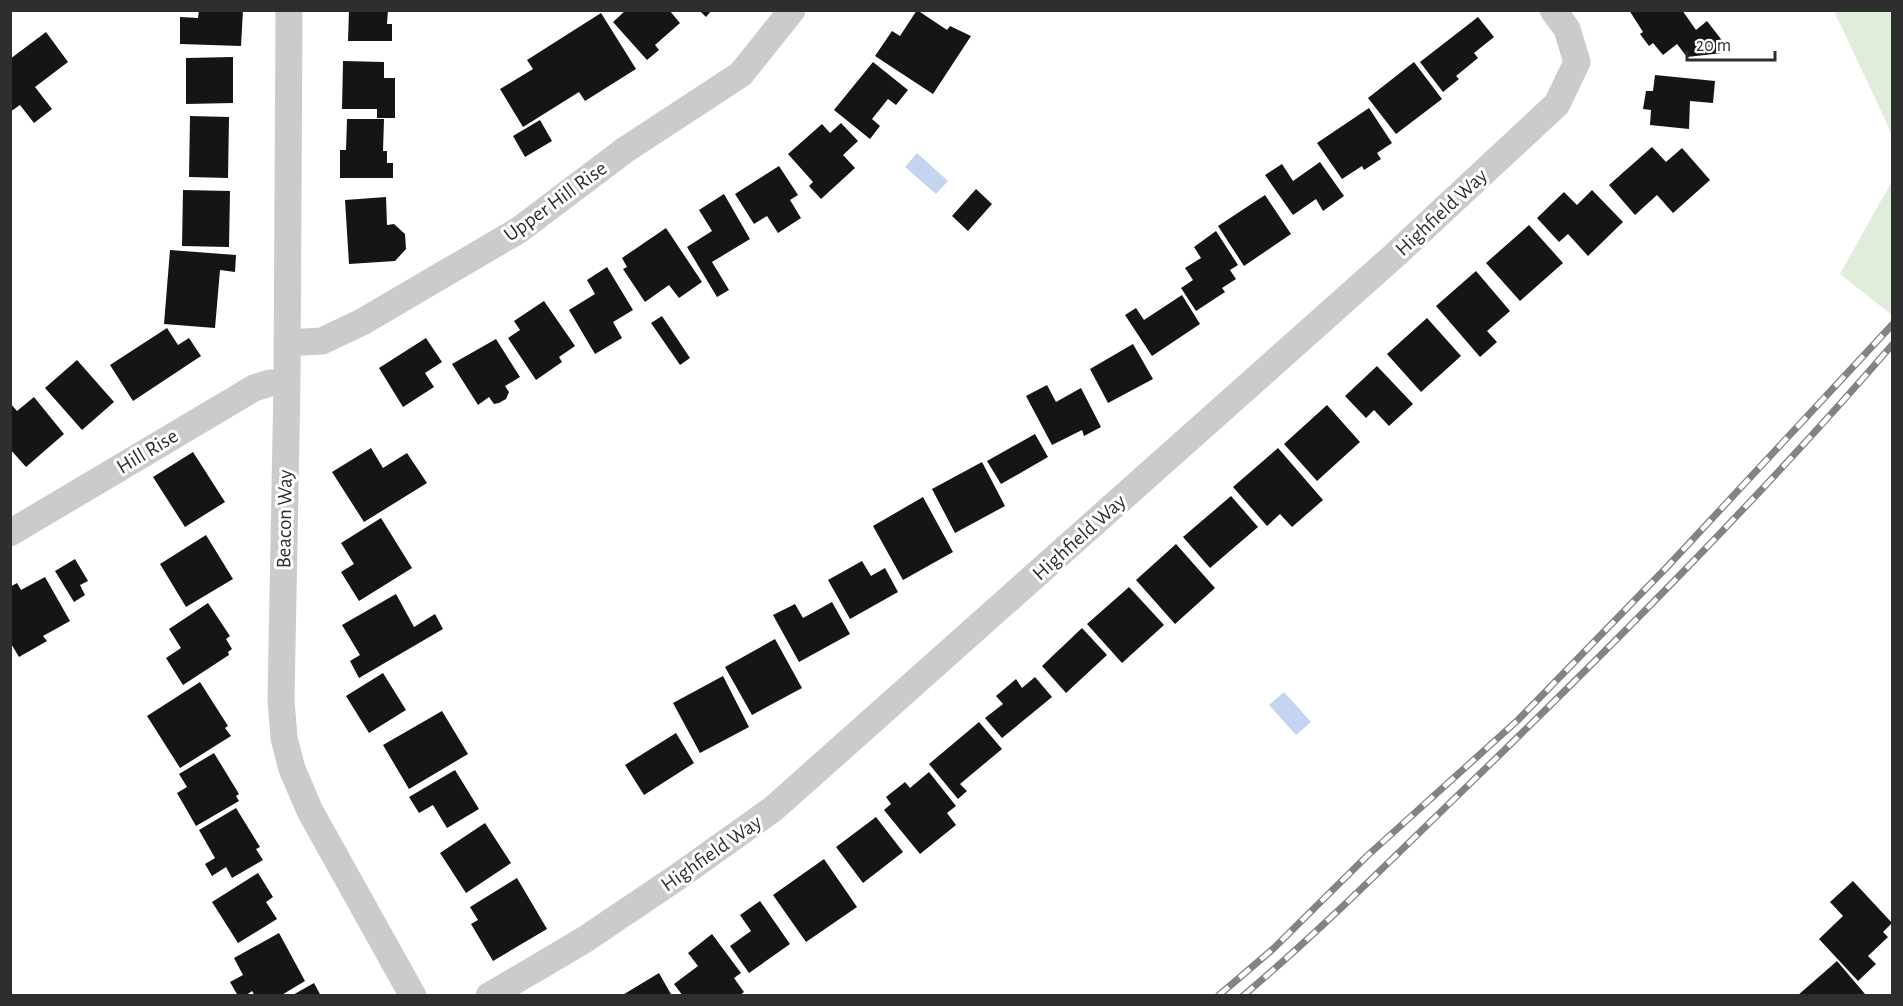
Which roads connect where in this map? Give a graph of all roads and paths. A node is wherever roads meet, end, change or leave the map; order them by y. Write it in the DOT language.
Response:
graph roads {
  1 [pos="289,10"];
  2 [pos="792,10"];
  3 [pos="1553,10"];
  4 [pos="287,343"];
  5 [pos="287,383"];
  6 [pos="10,532"];
  7 [pos="413,996"];
  8 [pos="489,996"];
  1 -- 4 [label="street, Beacon Way"];
  2 -- 4 [label="street, Upper Hill Rise"];
  3 -- 8 [label="street, Highfield Way"];
  4 -- 5 [label="street, Beacon Way"];
  5 -- 6 [label="street, Hill Rise"];
  5 -- 7 [label="street, Beacon Way"];
}
